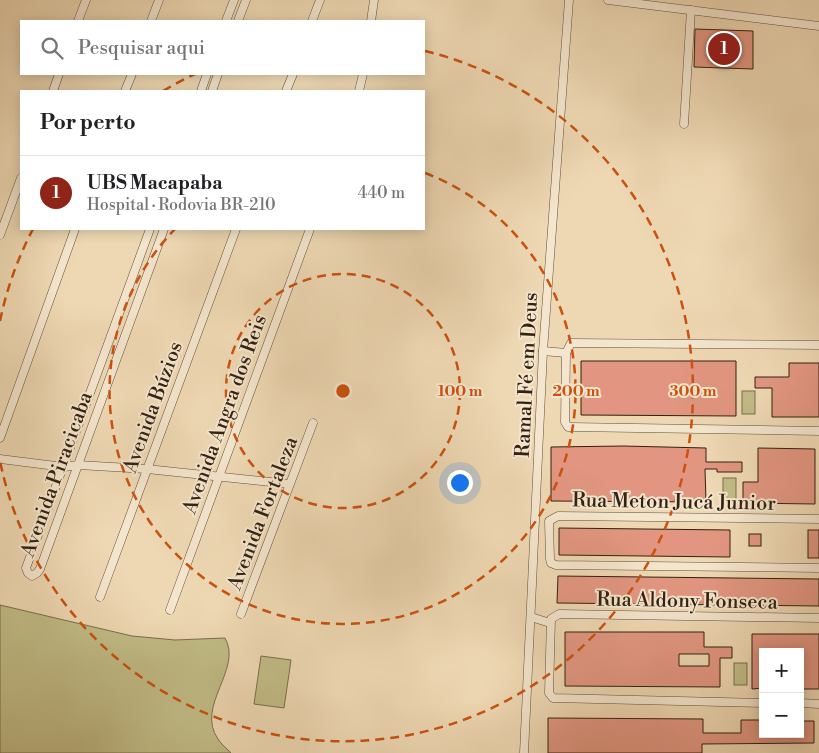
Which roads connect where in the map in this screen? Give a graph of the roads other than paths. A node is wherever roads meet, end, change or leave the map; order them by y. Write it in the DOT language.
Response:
graph roads {
  1 [pos="86,0"];
  2 [pos="159,0"];
  3 [pos="234,0"];
  4 [pos="246,0"];
  5 [pos="320,0"];
  6 [pos="374,0"];
  7 [pos="569,0"];
  8 [pos="608,0"];
  9 [pos="691,10"];
  10 [pos="78,20"];
  11 [pos="151,20"];
  12 [pos="226,20"];
  13 [pos="238,20"];
  14 [pos="312,20"];
  15 [pos="371,20"];
  16 [pos="819,26"];
  17 [pos="59,75"];
  18 [pos="132,75"];
  19 [pos="207,75"];
  20 [pos="218,75"];
  21 [pos="292,75"];
  22 [pos="363,75"];
  23 [pos="53,90"];
  24 [pos="125,90"];
  25 [pos="201,90"];
  26 [pos="212,90"];
  27 [pos="286,90"];
  28 [pos="359,90"];
  29 [pos="684,124"];
  30 [pos="20,188"];
  31 [pos="75,230"];
  32 [pos="150,230"];
  33 [pos="164,230"];
  34 [pos="236,230"];
  35 [pos="310,230"];
  36 [pos="0,235"];
  37 [pos="819,345"];
  38 [pos="543,351"];
  39 [pos="566,353"];
  40 [pos="313,423"];
  41 [pos="819,431"];
  42 [pos="0,438"];
  43 [pos="0,460"];
  44 [pos="78,465"];
  45 [pos="64,467"];
  46 [pos="147,469"];
  47 [pos="218,476"];
  48 [pos="289,484"];
  49 [pos="819,519"];
  50 [pos="535,521"];
  51 [pos="549,521"];
  52 [pos="819,568"];
  53 [pos="100,597"];
  54 [pos="170,610"];
  55 [pos="241,614"];
  56 [pos="531,616"];
  57 [pos="819,618"];
  58 [pos="550,624"];
  59 [pos="759,703"];
  60 [pos="804,703"];
  61 [pos="819,704"];
  62 [pos="524,753"];
  1 -- 10 [label="street"];
  2 -- 11 [label="street"];
  3 -- 12 [label="street"];
  4 -- 13 [label="street"];
  5 -- 14 [label="street"];
  6 -- 15 [label="street"];
  7 -- 38 [label="street, Ramal Fé em Deus"];
  8 -- 9 [label="street"];
  9 -- 16 [label="street"];
  9 -- 29 [label="street"];
  17 -- 23 [label="street"];
  18 -- 24 [label="street"];
  19 -- 25 [label="street"];
  20 -- 26 [label="street"];
  21 -- 27 [label="street"];
  22 -- 28 [label="street"];
  30 -- 36 [label="street"];
  31 -- 42 [label="street"];
  32 -- 45 [label="street, Avenida Piracicaba"];
  33 -- 44 [label="street, Avenida Piracicaba"];
  34 -- 46 [label="street, Avenida Búzios"];
  35 -- 47 [label="street, Avenida Angra dos Reis"];
  37 -- 39 [label="street"];
  38 -- 39 [label="street"];
  38 -- 50 [label="street, Ramal Fé em Deus"];
  39 -- 41 [label="street"];
  40 -- 48 [label="street, Avenida Fortaleza"];
  43 -- 45 [label="street"];
  44 -- 45 [label="street"];
  44 -- 45 [label="street, Avenida Piracicaba"];
  44 -- 46 [label="street"];
  46 -- 47 [label="street"];
  46 -- 53 [label="street, Avenida Búzios"];
  47 -- 48 [label="street"];
  47 -- 54 [label="street, Avenida Angra dos Reis"];
  48 -- 55 [label="street, Avenida Fortaleza"];
  49 -- 51 [label="street, Rua Meton Jucá Junior"];
  50 -- 51 [label="street"];
  50 -- 56 [label="street, Ramal Fé em Deus"];
  51 -- 52 [label="street, Rua Meton Jucá Junior"];
  56 -- 58 [label="street"];
  56 -- 62 [label="street, Ramal Fé em Deus"];
  57 -- 58 [label="street, Rua Aldony Fonseca"];
  58 -- 59 [label="street"];
  60 -- 61 [label="street"];
}
